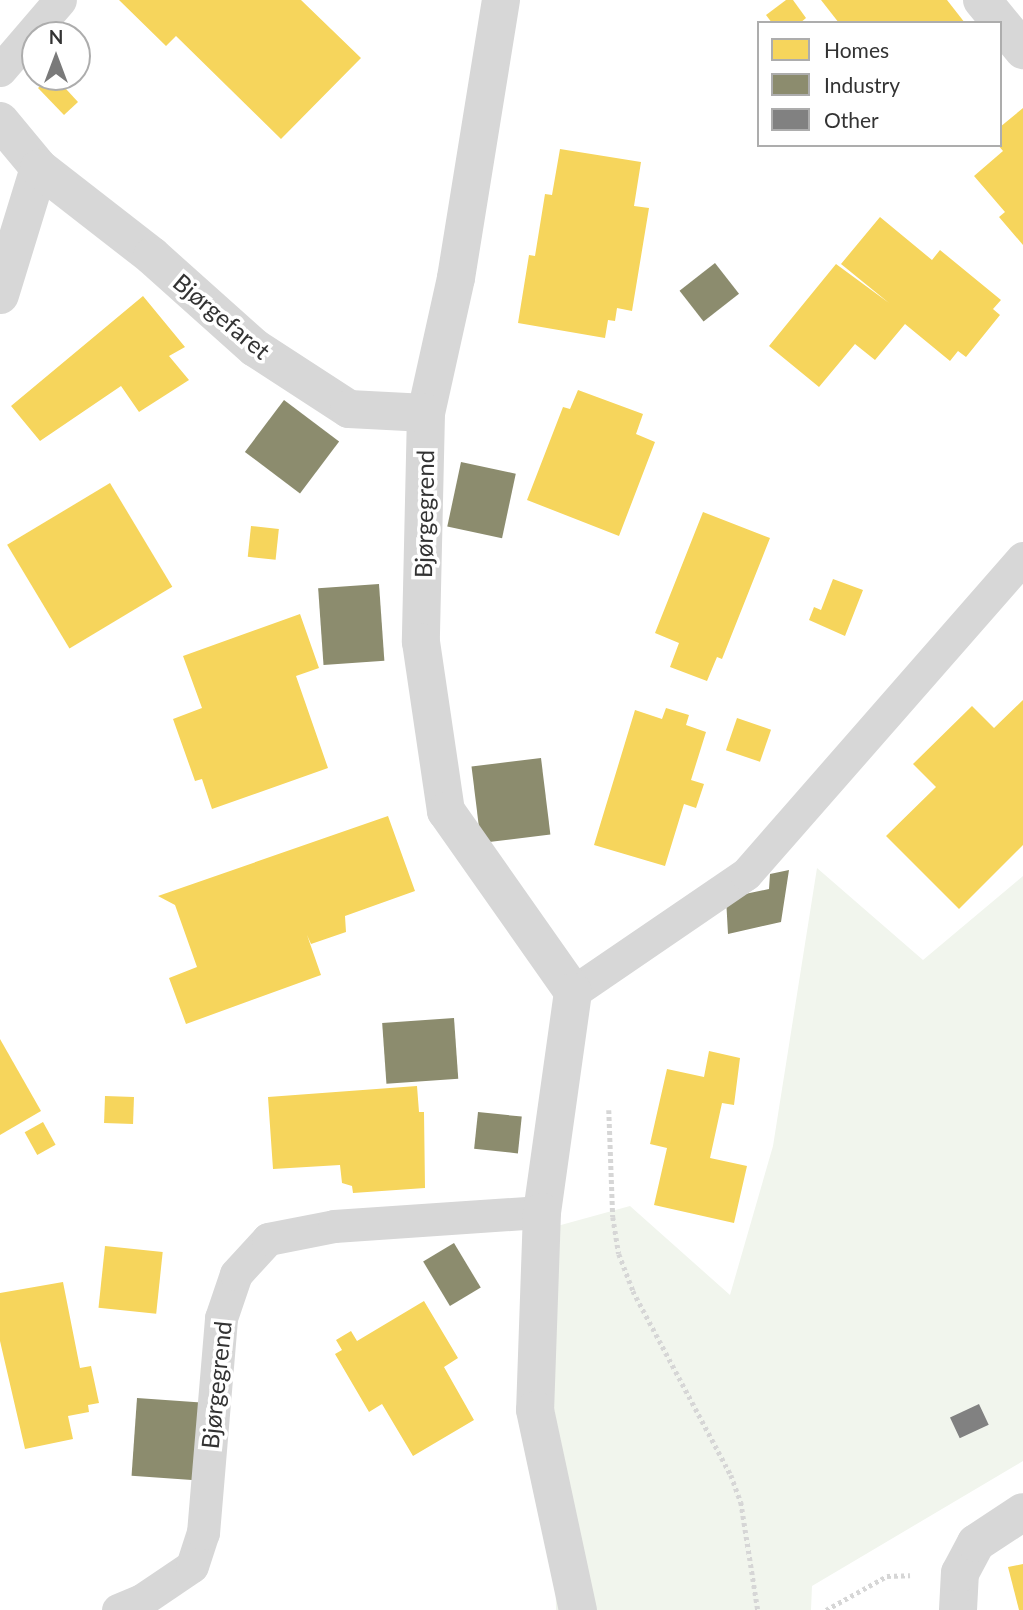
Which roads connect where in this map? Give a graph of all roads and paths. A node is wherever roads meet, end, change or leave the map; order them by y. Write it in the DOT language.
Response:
graph roads {
  1 [pos="60,0"];
  2 [pos="501,0"];
  3 [pos="982,0"];
  4 [pos="999,21"];
  5 [pos="1002,24"];
  6 [pos="1023,50"];
  7 [pos="0,70"];
  8 [pos="0,121"];
  9 [pos="39,168"];
  10 [pos="0,295"];
  11 [pos="426,413"];
  12 [pos="1023,558"];
  13 [pos="573,992"];
  14 [pos="607,1099"];
  15 [pos="542,1212"];
  16 [pos="1023,1512"];
  17 [pos="959,1592"];
  18 [pos="118,1610"];
  19 [pos="578,1610"];
  20 [pos="758,1610"];
  21 [pos="826,1610"];
  1 -- 7 [label="lane"];
  2 -- 11 [label="street, Bjørgegrend"];
  3 -- 4 [label="street"];
  5 -- 6 [label="street"];
  8 -- 9 [label="street, Bjørgefaret"];
  9 -- 10 [label="street"];
  9 -- 11 [label="street, Bjørgefaret"];
  11 -- 13 [label="street, Bjørgegrend"];
  12 -- 13 [label="lane"];
  13 -- 15 [label="street"];
  14 -- 20 [label="path"];
  15 -- 18 [label="lane, Bjørgegrend"];
  15 -- 19 [label="street"];
  16 -- 17 [label="street"];
  17 -- 21 [label="path"];
}
